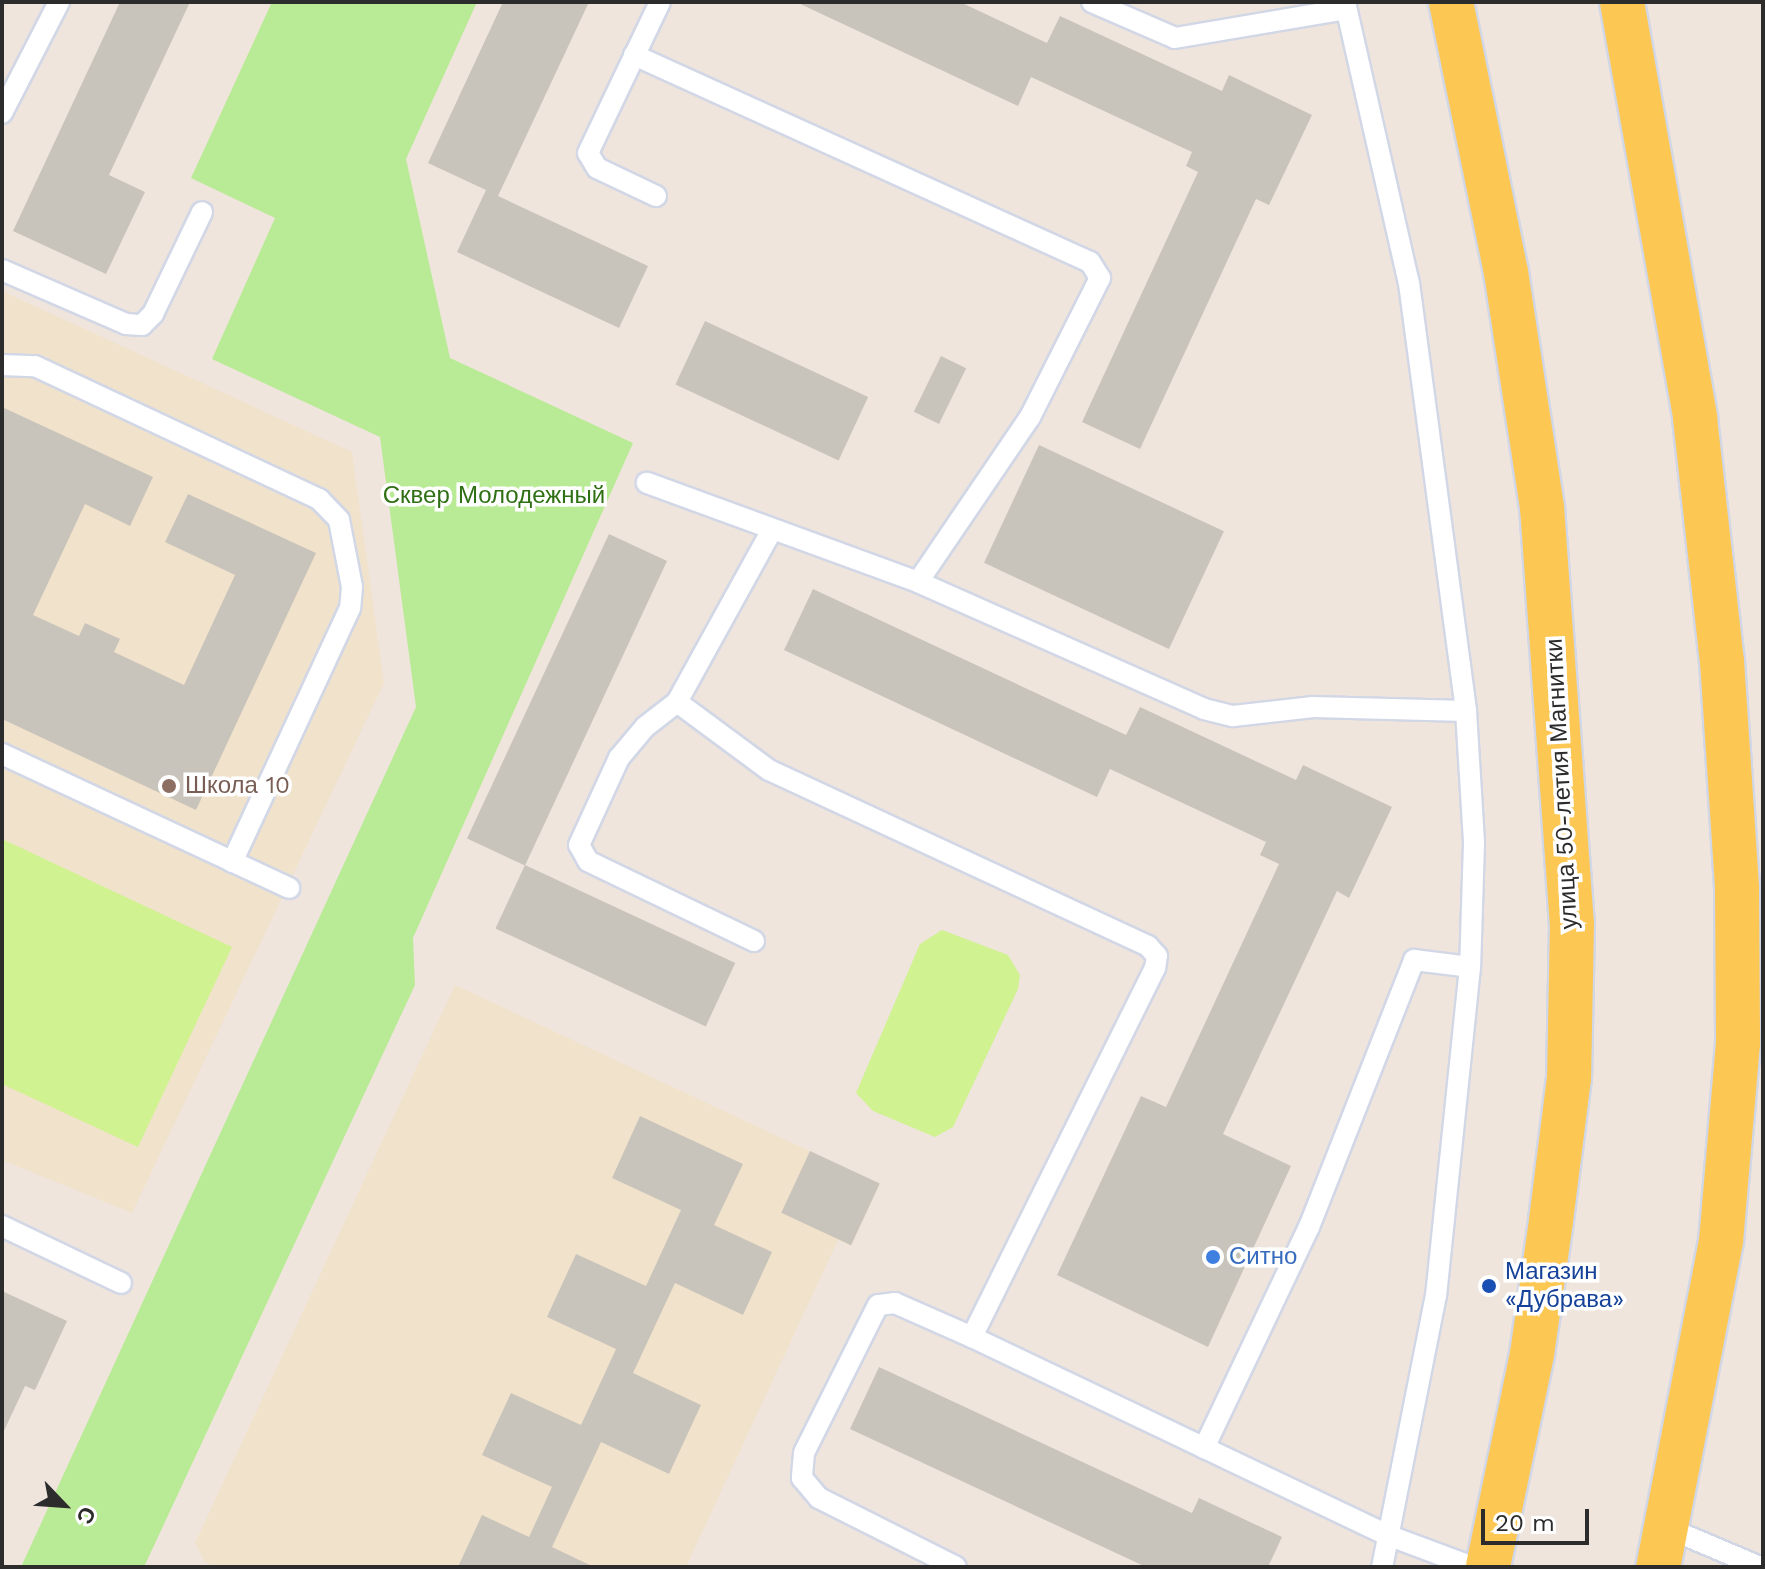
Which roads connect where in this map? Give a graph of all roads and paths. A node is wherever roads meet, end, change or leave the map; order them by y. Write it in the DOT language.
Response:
graph roads {
  1 [pos="59,2"];
  2 [pos="660,2"];
  3 [pos="1092,2"];
  4 [pos="1451,2"];
  5 [pos="1622,2"];
  6 [pos="1346,6"];
  7 [pos="634,55"];
  8 [pos="2,113"];
  9 [pos="656,196"];
  10 [pos="202,212"];
  11 [pos="2,270"];
  12 [pos="2,365"];
  13 [pos="647,483"];
  14 [pos="771,532"];
  15 [pos="918,582"];
  16 [pos="677,702"];
  17 [pos="1466,711"];
  18 [pos="2,754"];
  19 [pos="232,862"];
  20 [pos="289,888"];
  21 [pos="754,941"];
  22 [pos="1470,967"];
  23 [pos="2,1226"];
  24 [pos="121,1283"];
  25 [pos="972,1337"];
  26 [pos="1204,1448"];
  27 [pos="1390,1536"];
  28 [pos="1663,1547"];
  29 [pos="956,1567"];
  30 [pos="1382,1567"];
  31 [pos="1473,1567"];
  32 [pos="1488,1567"];
  33 [pos="1760,1567"];
  1 -- 8 [label="lane"];
  2 -- 7 [label="lane"];
  3 -- 6 [label="lane"];
  4 -- 32 [label="main road, улица 50-летия Магнитки"];
  5 -- 28 [label="main road"];
  6 -- 17 [label="lane"];
  7 -- 9 [label="lane"];
  7 -- 15 [label="lane"];
  10 -- 11 [label="lane"];
  12 -- 19 [label="lane"];
  13 -- 14 [label="lane"];
  14 -- 15 [label="lane"];
  14 -- 16 [label="lane"];
  15 -- 17 [label="lane"];
  16 -- 21 [label="lane"];
  16 -- 25 [label="lane"];
  17 -- 22 [label="lane"];
  18 -- 19 [label="lane"];
  19 -- 20 [label="lane"];
  22 -- 26 [label="lane"];
  22 -- 27 [label="lane"];
  23 -- 24 [label="lane"];
  25 -- 26 [label="lane"];
  25 -- 29 [label="lane"];
  26 -- 27 [label="lane"];
  27 -- 30 [label="lane"];
  27 -- 31 [label="lane"];
  28 -- 33 [label="lane"];
}
